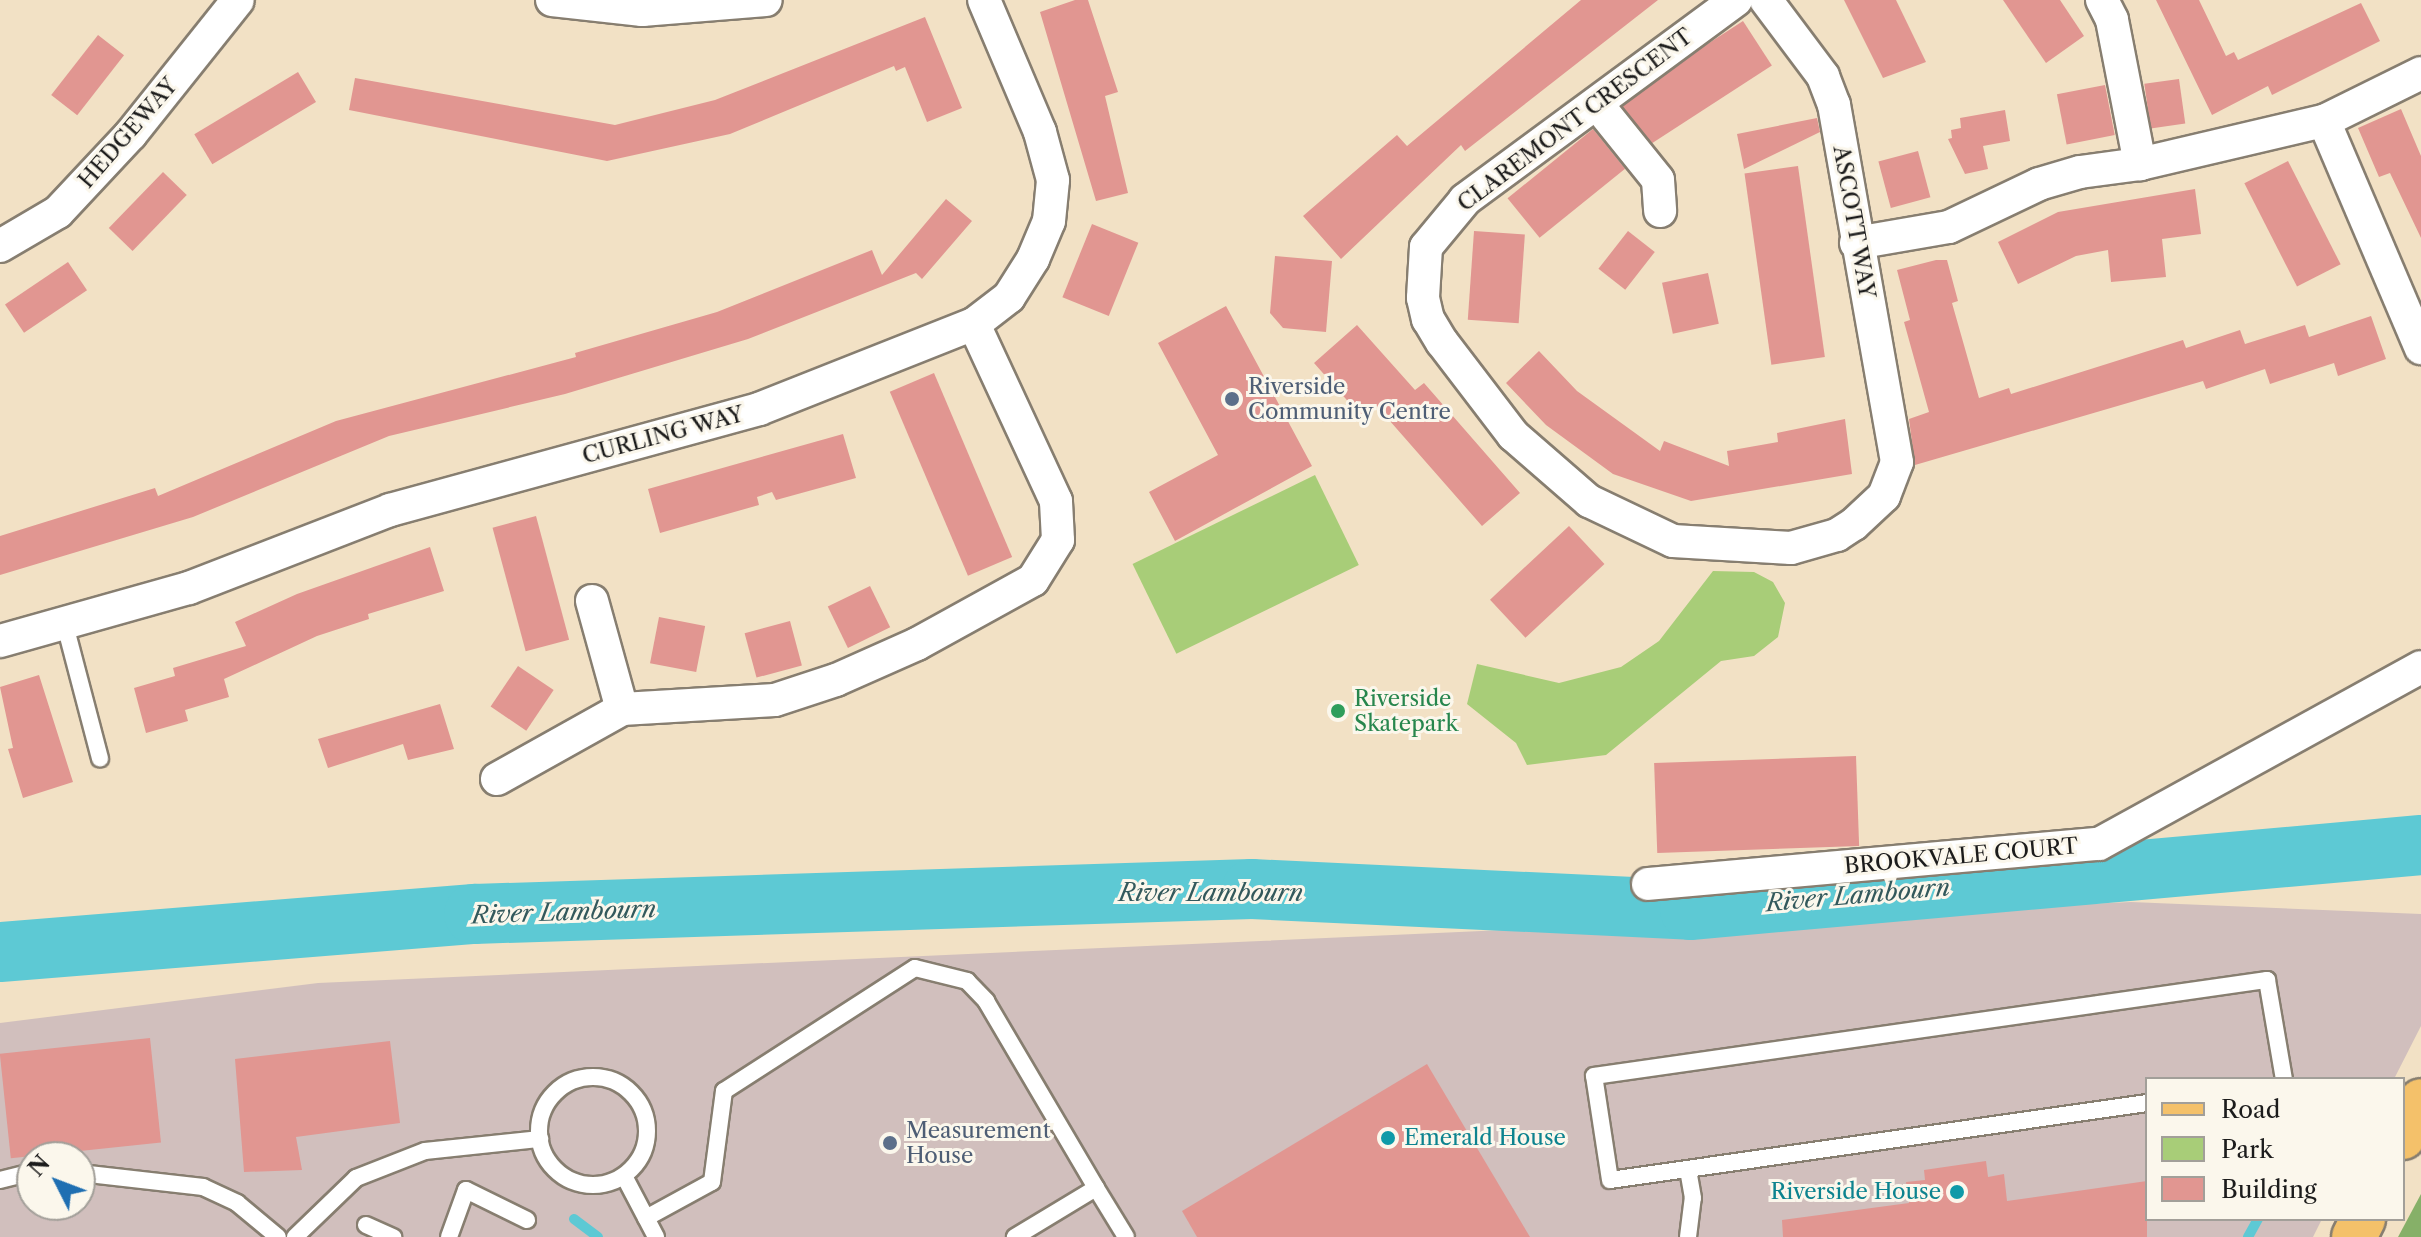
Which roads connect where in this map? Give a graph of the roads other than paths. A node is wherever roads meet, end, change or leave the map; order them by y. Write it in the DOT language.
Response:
graph roads {
  1 [pos="238,0"];
  2 [pos="552,0"];
  3 [pos="766,0"];
  4 [pos="984,0"];
  5 [pos="1736,0"];
  6 [pos="1766,0"];
  7 [pos="2102,0"];
  8 [pos="2421,73"];
  9 [pos="1597,104"];
  10 [pos="2324,121"];
  11 [pos="2140,164"];
  12 [pos="1660,211"];
  13 [pos="1856,243"];
  14 [pos="0,246"];
  15 [pos="974,324"];
  16 [pos="2421,348"];
  17 [pos="1897,462"];
  18 [pos="592,601"];
  19 [pos="65,625"];
  20 [pos="0,641"];
  21 [pos="2421,667"];
  22 [pos="622,709"];
  23 [pos="100,758"];
  24 [pos="497,779"];
  25 [pos="1648,884"];
  26 [pos="2284,1077"];
  27 [pos="2421,1101"];
  28 [pos="2145,1103"];
  29 [pos="2405,1133"];
  30 [pos="540,1139"];
  31 [pos="1688,1170"];
  32 [pos="96,1175"];
  33 [pos="624,1176"];
  34 [pos="1096,1188"];
  35 [pos="646,1218"];
  36 [pos="527,1220"];
  37 [pos="366,1225"];
  38 [pos="278,1237"];
  39 [pos="295,1237"];
  40 [pos="393,1237"];
  41 [pos="449,1237"];
  42 [pos="656,1237"];
  43 [pos="1015,1237"];
  44 [pos="1126,1237"];
  45 [pos="1688,1237"];
  1 -- 14 [label="street, HEDGEWAY"];
  2 -- 3 [label="street"];
  4 -- 15 [label="street, CURLING WAY"];
  5 -- 9 [label="street, CLAREMONT CRESCENT"];
  6 -- 13 [label="street, ASCOTT WAY"];
  7 -- 11 [label="street"];
  8 -- 10 [label="street"];
  9 -- 12 [label="street"];
  9 -- 17 [label="street, CLAREMONT CRESCENT"];
  10 -- 11 [label="street"];
  10 -- 16 [label="street"];
  11 -- 13 [label="street"];
  13 -- 17 [label="street, ASCOTT WAY"];
  15 -- 19 [label="street, CURLING WAY"];
  15 -- 22 [label="street"];
  18 -- 22 [label="street"];
  19 -- 20 [label="street, CURLING WAY"];
  19 -- 23 [label="lane"];
  21 -- 25 [label="street, BROOKVALE COURT"];
  22 -- 24 [label="street"];
  26 -- 31 [label="lane"];
  27 -- 29 [label="main road"];
  28 -- 31 [label="lane"];
  30 -- 33 [label="lane"];
  30 -- 33 [label="lane"];
  30 -- 39 [label="lane"];
  31 -- 45 [label="lane"];
  32 -- 38 [label="lane"];
  33 -- 35 [label="lane"];
  34 -- 35 [label="lane"];
  34 -- 43 [label="lane"];
  34 -- 44 [label="lane"];
  35 -- 42 [label="lane"];
  36 -- 41 [label="lane"];
  37 -- 40 [label="lane"];
}
